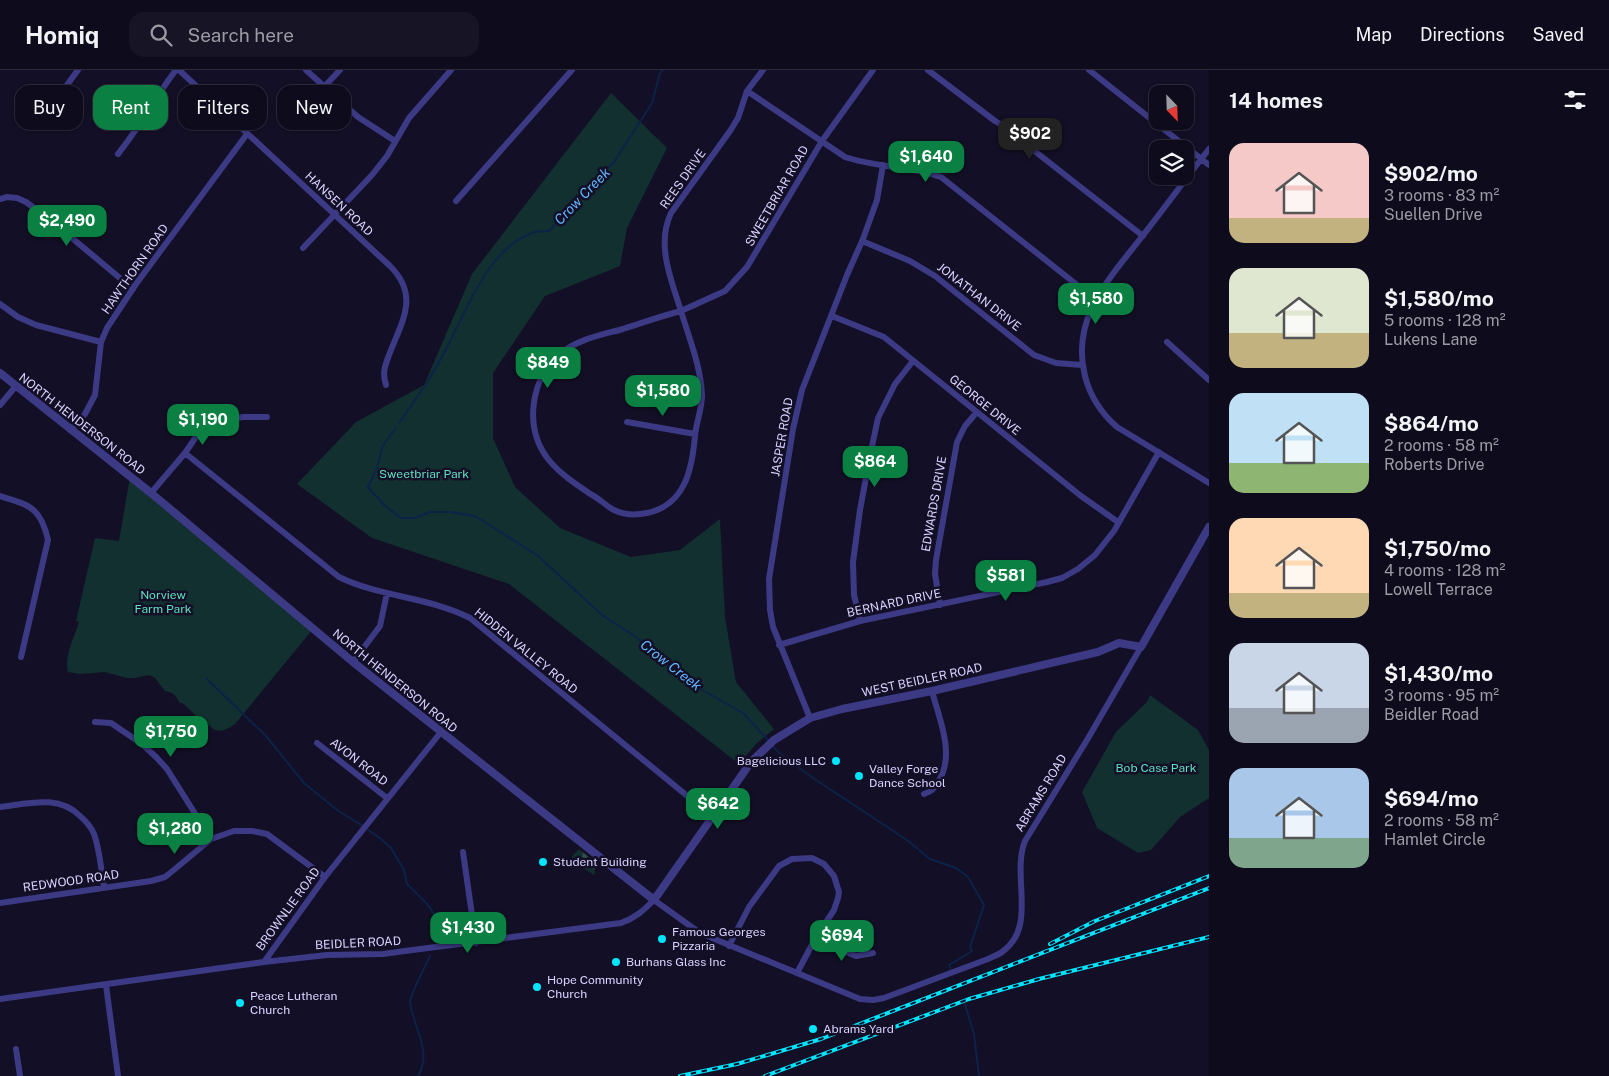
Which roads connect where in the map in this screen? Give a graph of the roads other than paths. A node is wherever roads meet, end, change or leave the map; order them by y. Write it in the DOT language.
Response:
graph roads {
  1 [pos="78,70"];
  2 [pos="177,70"];
  3 [pos="306,70"];
  4 [pos="340,70"];
  5 [pos="451,70"];
  6 [pos="572,70"];
  7 [pos="763,70"];
  8 [pos="873,70"];
  9 [pos="928,70"];
  10 [pos="1090,70"];
  11 [pos="67,85"];
  12 [pos="322,85"];
  13 [pos="326,85"];
  14 [pos="747,91"];
  15 [pos="351,111"];
  16 [pos="247,134"];
  17 [pos="395,141"];
  18 [pos="822,141"];
  19 [pos="1209,149"];
  20 [pos="118,154"];
  21 [pos="1201,159"];
  22 [pos="883,165"];
  23 [pos="1209,165"];
  24 [pos="0,199"];
  25 [pos="456,201"];
  26 [pos="335,215"];
  27 [pos="1143,236"];
  28 [pos="862,241"];
  29 [pos="303,248"];
  30 [pos="133,289"];
  31 [pos="1096,300"];
  32 [pos="0,304"];
  33 [pos="681,311"];
  34 [pos="832,316"];
  35 [pos="101,342"];
  36 [pos="1167,342"];
  37 [pos="913,361"];
  38 [pos="1082,365"];
  39 [pos="0,373"];
  40 [pos="1209,380"];
  41 [pos="386,385"];
  42 [pos="16,386"];
  43 [pos="0,405"];
  44 [pos="976,412"];
  45 [pos="267,417"];
  46 [pos="627,422"];
  47 [pos="70,430"];
  48 [pos="695,434"];
  49 [pos="1159,452"];
  50 [pos="185,453"];
  51 [pos="1209,483"];
  52 [pos="151,493"];
  53 [pos="0,496"];
  54 [pos="1118,522"];
  55 [pos="1209,527"];
  56 [pos="387,592"];
  57 [pos="940,605"];
  58 [pos="860,621"];
  59 [pos="779,645"];
  60 [pos="1141,647"];
  61 [pos="21,657"];
  62 [pos="353,662"];
  63 [pos="932,691"];
  64 [pos="810,718"];
  65 [pos="96,722"];
  66 [pos="441,732"];
  67 [pos="317,743"];
  68 [pos="924,794"];
  69 [pos="387,798"];
  70 [pos="0,807"];
  71 [pos="713,817"];
  72 [pos="211,839"];
  73 [pos="464,852"];
  74 [pos="325,878"];
  75 [pos="104,887"];
  76 [pos="654,900"];
  77 [pos="0,903"];
  78 [pos="815,939"];
  79 [pos="476,943"];
  80 [pos="729,946"];
  81 [pos="874,953"];
  82 [pos="264,962"];
  83 [pos="797,973"];
  84 [pos="106,985"];
  85 [pos="0,999"];
  86 [pos="16,1049"];
  87 [pos="20,1076"];
  88 [pos="118,1076"];
  1 -- 11 [label="street"];
  2 -- 16 [label="street, HANSEN ROAD"];
  2 -- 20 [label="street"];
  3 -- 12 [label="street"];
  4 -- 13 [label="street"];
  5 -- 17 [label="street"];
  6 -- 25 [label="street"];
  7 -- 14 [label="street, REES DRIVE"];
  8 -- 18 [label="street, SWEETBRIAR ROAD"];
  9 -- 27 [label="street"];
  10 -- 21 [label="street"];
  14 -- 18 [label="street"];
  14 -- 33 [label="street, REES DRIVE"];
  15 -- 17 [label="street"];
  16 -- 26 [label="street, HANSEN ROAD"];
  16 -- 30 [label="street, HAWTHORN ROAD"];
  17 -- 26 [label="street"];
  18 -- 22 [label="street"];
  18 -- 33 [label="street, SWEETBRIAR ROAD"];
  19 -- 21 [label="street"];
  21 -- 23 [label="street"];
  21 -- 27 [label="street"];
  22 -- 28 [label="street, JASPER ROAD"];
  22 -- 31 [label="street"];
  24 -- 30 [label="street"];
  26 -- 29 [label="street"];
  26 -- 41 [label="street, HANSEN ROAD"];
  27 -- 31 [label="street"];
  28 -- 34 [label="street, JASPER ROAD"];
  28 -- 38 [label="street, JONATHAN DRIVE"];
  30 -- 35 [label="street, HAWTHORN ROAD"];
  31 -- 38 [label="street"];
  32 -- 35 [label="street"];
  33 -- 48 [label="street, REES DRIVE"];
  33 -- 48 [label="street, SWEETBRIAR ROAD"];
  34 -- 37 [label="street, GEORGE DRIVE"];
  34 -- 59 [label="street, JASPER ROAD"];
  35 -- 47 [label="street, HAWTHORN ROAD"];
  36 -- 40 [label="street"];
  37 -- 44 [label="street, GEORGE DRIVE"];
  37 -- 58 [label="street"];
  38 -- 49 [label="street"];
  39 -- 42 [label="street, NORTH HENDERSON ROAD"];
  42 -- 43 [label="street"];
  42 -- 47 [label="street, NORTH HENDERSON ROAD"];
  44 -- 54 [label="street, GEORGE DRIVE"];
  44 -- 57 [label="street, EDWARDS DRIVE"];
  45 -- 50 [label="street"];
  46 -- 48 [label="street"];
  47 -- 52 [label="street, NORTH HENDERSON ROAD"];
  49 -- 51 [label="street"];
  49 -- 54 [label="street, BERNARD DRIVE"];
  50 -- 52 [label="street"];
  50 -- 56 [label="street, HIDDEN VALLEY ROAD"];
  52 -- 62 [label="street, NORTH HENDERSON ROAD"];
  53 -- 61 [label="street"];
  54 -- 57 [label="street, BERNARD DRIVE"];
  55 -- 60 [label="street"];
  56 -- 62 [label="street"];
  56 -- 71 [label="street, HIDDEN VALLEY ROAD"];
  57 -- 58 [label="street, BERNARD DRIVE"];
  58 -- 59 [label="street, BERNARD DRIVE"];
  59 -- 64 [label="street, JASPER ROAD"];
  60 -- 63 [label="street, WEST BEIDLER ROAD"];
  60 -- 83 [label="street, ABRAMS ROAD"];
  62 -- 66 [label="street, NORTH HENDERSON ROAD"];
  63 -- 64 [label="street, WEST BEIDLER ROAD"];
  63 -- 68 [label="street"];
  64 -- 71 [label="street, WEST BEIDLER ROAD"];
  65 -- 72 [label="street"];
  66 -- 69 [label="street, BROWNLIE ROAD"];
  66 -- 76 [label="street, NORTH HENDERSON ROAD"];
  67 -- 69 [label="street, AVON ROAD"];
  69 -- 74 [label="street, BROWNLIE ROAD"];
  70 -- 75 [label="street"];
  71 -- 76 [label="street, WEST BEIDLER ROAD"];
  72 -- 74 [label="street, REDWOOD ROAD"];
  72 -- 75 [label="street, REDWOOD ROAD"];
  73 -- 79 [label="street"];
  74 -- 82 [label="street, BROWNLIE ROAD"];
  75 -- 77 [label="street, REDWOOD ROAD"];
  76 -- 79 [label="street, BEIDLER ROAD"];
  76 -- 80 [label="street, NORTH HENDERSON ROAD"];
  78 -- 80 [label="street"];
  78 -- 81 [label="street"];
  78 -- 83 [label="street"];
  79 -- 82 [label="street, BEIDLER ROAD"];
  80 -- 83 [label="street, NORTH HENDERSON ROAD"];
  82 -- 84 [label="street, BROWNLIE ROAD"];
  84 -- 85 [label="street, BROWNLIE ROAD"];
  84 -- 88 [label="street"];
  86 -- 87 [label="street"];
}
